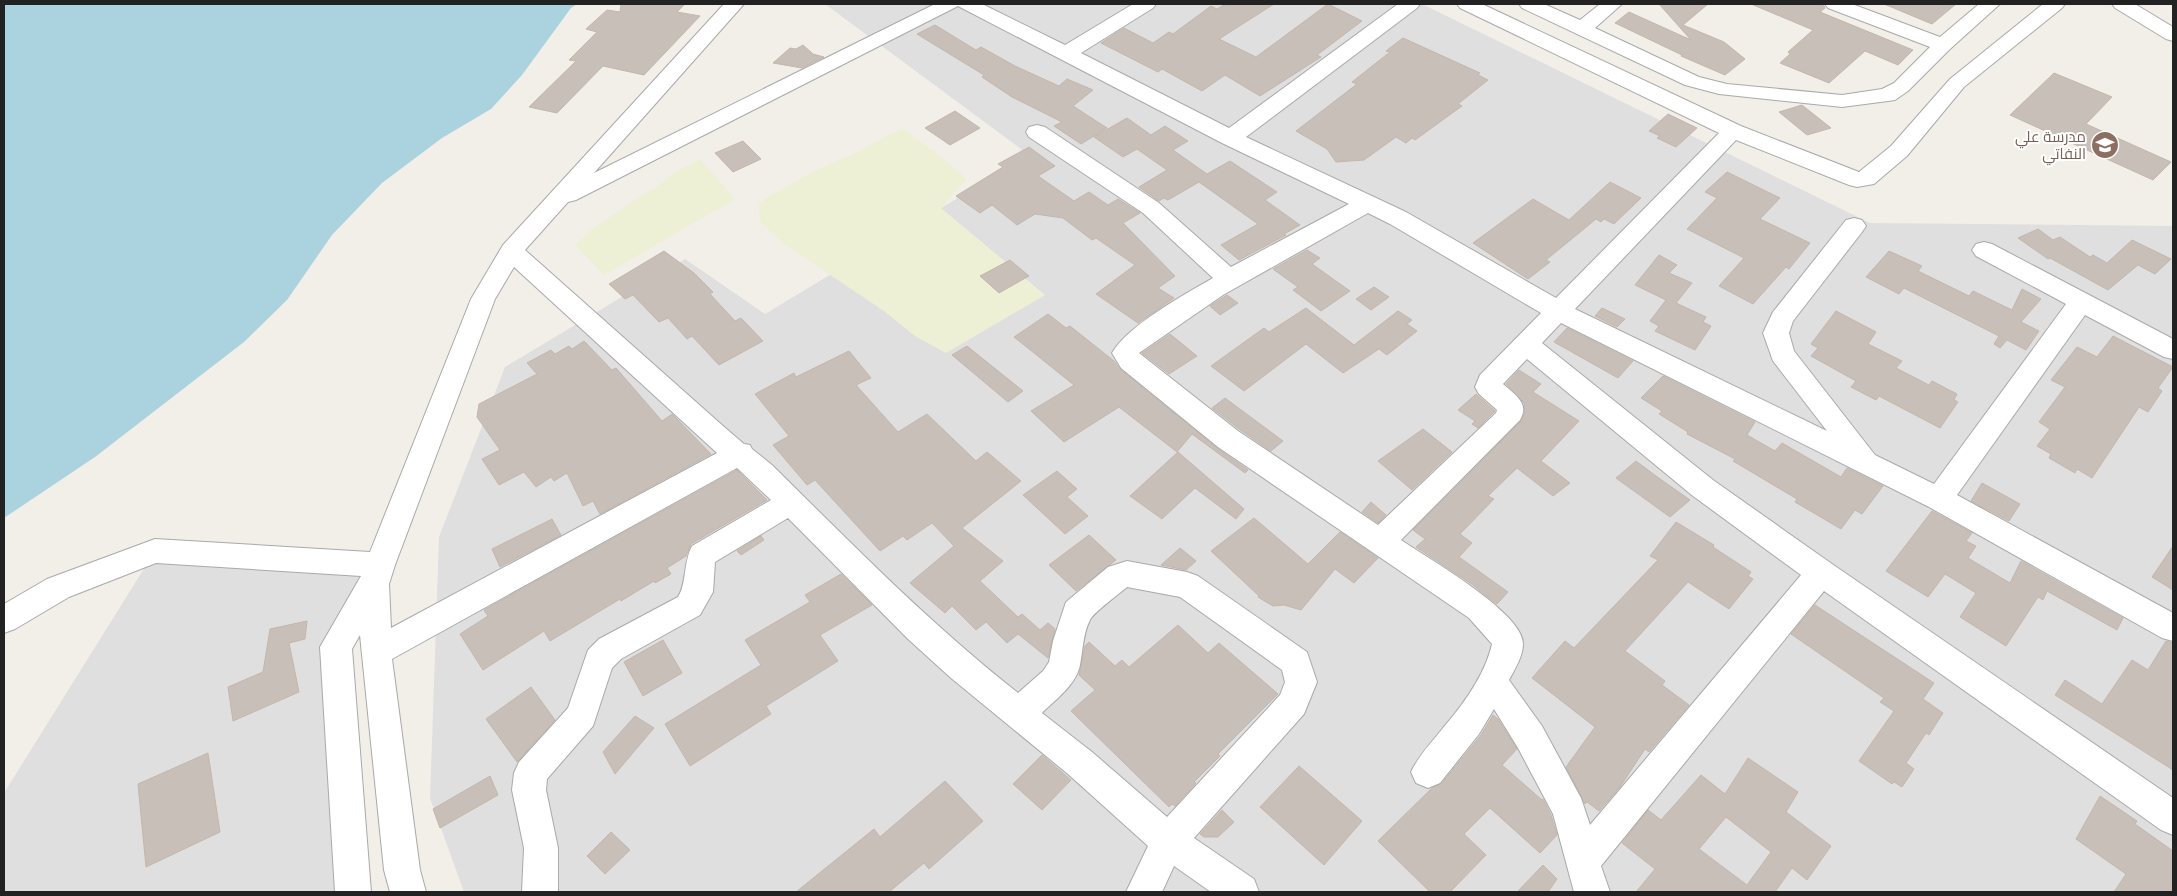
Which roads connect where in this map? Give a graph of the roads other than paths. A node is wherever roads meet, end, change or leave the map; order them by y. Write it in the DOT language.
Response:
graph roads {
  1 [pos="734,4"];
  2 [pos="950,4"];
  3 [pos="967,4"];
  4 [pos="1146,4"];
  5 [pos="1410,4"];
  6 [pos="1467,4"];
  7 [pos="1529,4"];
  8 [pos="1612,4"];
  9 [pos="1835,4"];
  10 [pos="1990,4"];
  11 [pos="2055,4"];
  12 [pos="2122,4"];
  13 [pos="1581,28"];
  14 [pos="2173,35"];
  15 [pos="1943,46"];
  16 [pos="1065,54"];
  17 [pos="1733,131"];
  18 [pos="1037,132"];
  19 [pos="1230,138"];
  20 [pos="554,202"];
  21 [pos="1367,204"];
  22 [pos="1854,226"];
  23 [pos="1984,250"];
  24 [pos="511,251"];
  25 [pos="1230,280"];
  26 [pos="2080,302"];
  27 [pos="1558,311"];
  28 [pos="1525,343"];
  29 [pos="2173,350"];
  30 [pos="740,453"];
  31 [pos="1866,463"];
  32 [pos="1938,499"];
  33 [pos="792,501"];
  34 [pos="1380,542"];
  35 [pos="1821,573"];
  36 [pos="377,574"];
  37 [pos="4,620"];
  38 [pos="2173,628"];
  39 [pos="376,652"];
  40 [pos="1492,683"];
  41 [pos="1018,714"];
  42 [pos="1428,772"];
  43 [pos="2173,818"];
  44 [pos="1168,841"];
  45 [pos="1587,877"];
  46 [pos="353,892"];
  47 [pos="408,892"];
  48 [pos="540,892"];
  49 [pos="1144,892"];
  50 [pos="1241,892"];
  1 -- 20 [label="street"];
  2 -- 20 [label="street"];
  3 -- 16 [label="street"];
  4 -- 16 [label="street"];
  5 -- 19 [label="street"];
  6 -- 17 [label="street"];
  7 -- 13 [label="street"];
  8 -- 13 [label="street"];
  9 -- 15 [label="street"];
  10 -- 15 [label="street"];
  11 -- 17 [label="street"];
  12 -- 14 [label="street"];
  13 -- 15 [label="street"];
  16 -- 19 [label="street"];
  17 -- 27 [label="street"];
  18 -- 25 [label="street"];
  19 -- 21 [label="street"];
  20 -- 24 [label="street"];
  21 -- 25 [label="street"];
  21 -- 27 [label="street"];
  22 -- 31 [label="street"];
  23 -- 26 [label="street"];
  24 -- 30 [label="street"];
  24 -- 36 [label="street"];
  25 -- 34 [label="street"];
  26 -- 29 [label="street"];
  26 -- 32 [label="street"];
  27 -- 28 [label="street"];
  27 -- 31 [label="street"];
  28 -- 34 [label="street"];
  28 -- 35 [label="street"];
  30 -- 33 [label="street"];
  30 -- 39 [label="street"];
  31 -- 32 [label="street"];
  32 -- 38 [label="street"];
  33 -- 41 [label="street"];
  33 -- 48 [label="street"];
  34 -- 40 [label="street"];
  35 -- 43 [label="street"];
  35 -- 45 [label="street"];
  36 -- 37 [label="street"];
  36 -- 39 [label="street"];
  36 -- 46 [label="street"];
  39 -- 47 [label="street"];
  40 -- 42 [label="street"];
  40 -- 45 [label="street"];
  41 -- 44 [label="street"];
  41 -- 44 [label="street"];
  44 -- 49 [label="street"];
  44 -- 50 [label="street"];
}
